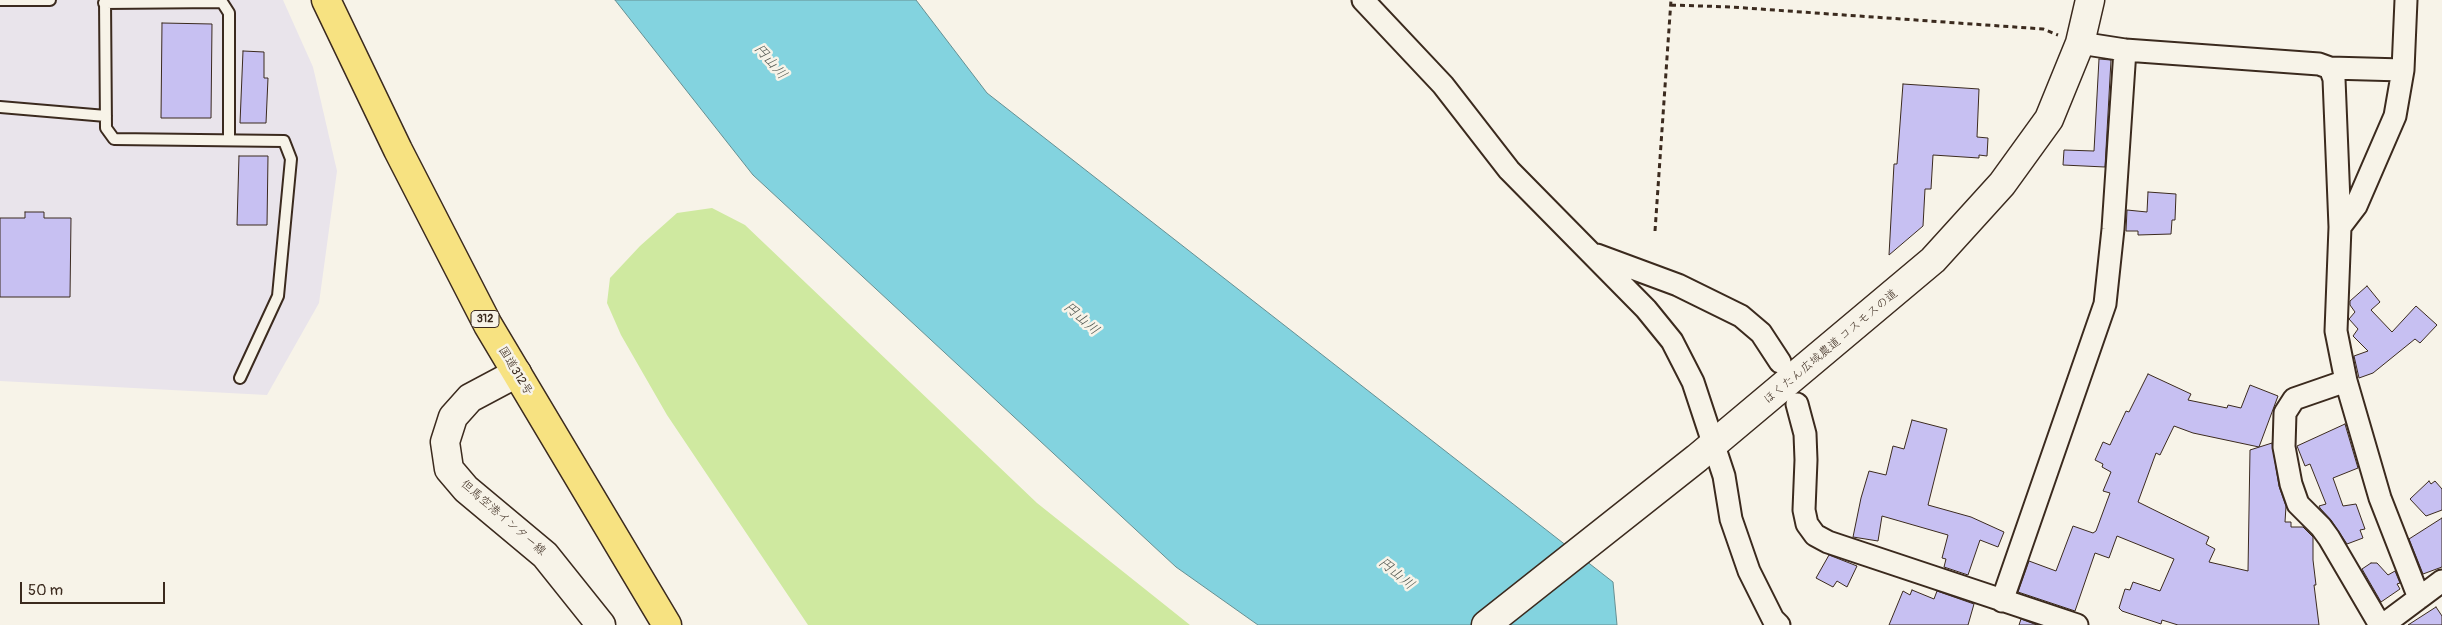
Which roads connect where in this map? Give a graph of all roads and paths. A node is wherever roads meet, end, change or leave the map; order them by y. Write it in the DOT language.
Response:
graph roads {
  1 [pos="0,0"];
  2 [pos="50,0"];
  3 [pos="326,0"];
  4 [pos="1363,0"];
  5 [pos="1671,0"];
  6 [pos="2090,0"];
  7 [pos="2406,0"];
  8 [pos="104,1"];
  9 [pos="1671,5"];
  10 [pos="2080,43"];
  11 [pos="2125,50"];
  12 [pos="2330,68"];
  13 [pos="2403,70"];
  14 [pos="0,107"];
  15 [pos="106,116"];
  16 [pos="229,140"];
  17 [pos="2340,227"];
  18 [pos="1655,231"];
  19 [pos="1594,254"];
  20 [pos="1780,362"];
  21 [pos="517,373"];
  22 [pos="240,378"];
  23 [pos="2346,381"];
  24 [pos="1797,404"];
  25 [pos="1705,451"];
  26 [pos="2442,581"];
  27 [pos="2419,598"];
  28 [pos="2002,601"];
  29 [pos="601,625"];
  30 [pos="667,625"];
  31 [pos="1486,625"];
  32 [pos="1779,625"];
  33 [pos="2077,625"];
  34 [pos="2382,625"];
  1 -- 2 [label="lane"];
  3 -- 21 [label="highway, 国道312号 / 312"];
  4 -- 19 [label="street"];
  5 -- 9 [label="path"];
  6 -- 10 [label="street, ほくたん広域農道 コスモスの道"];
  7 -- 13 [label="street"];
  8 -- 15 [label="lane"];
  8 -- 16 [label="lane"];
  9 -- 10 [label="path"];
  9 -- 18 [label="path"];
  10 -- 11 [label="street"];
  10 -- 25 [label="street, ほくたん広域農道 コスモスの道"];
  11 -- 12 [label="street"];
  11 -- 28 [label="street"];
  12 -- 13 [label="street"];
  12 -- 17 [label="street"];
  13 -- 17 [label="street"];
  14 -- 15 [label="lane"];
  15 -- 16 [label="lane"];
  16 -- 22 [label="lane"];
  17 -- 23 [label="street"];
  19 -- 20 [label="street"];
  19 -- 25 [label="street"];
  21 -- 29 [label="street, 但馬空港インター線"];
  21 -- 30 [label="highway, 国道312号 / 312"];
  23 -- 27 [label="street"];
  23 -- 34 [label="street"];
  24 -- 28 [label="street"];
  25 -- 31 [label="street, ほくたん広域農道 コスモスの道"];
  25 -- 32 [label="street"];
  26 -- 27 [label="street"];
  27 -- 34 [label="street"];
  28 -- 33 [label="street"];
}
